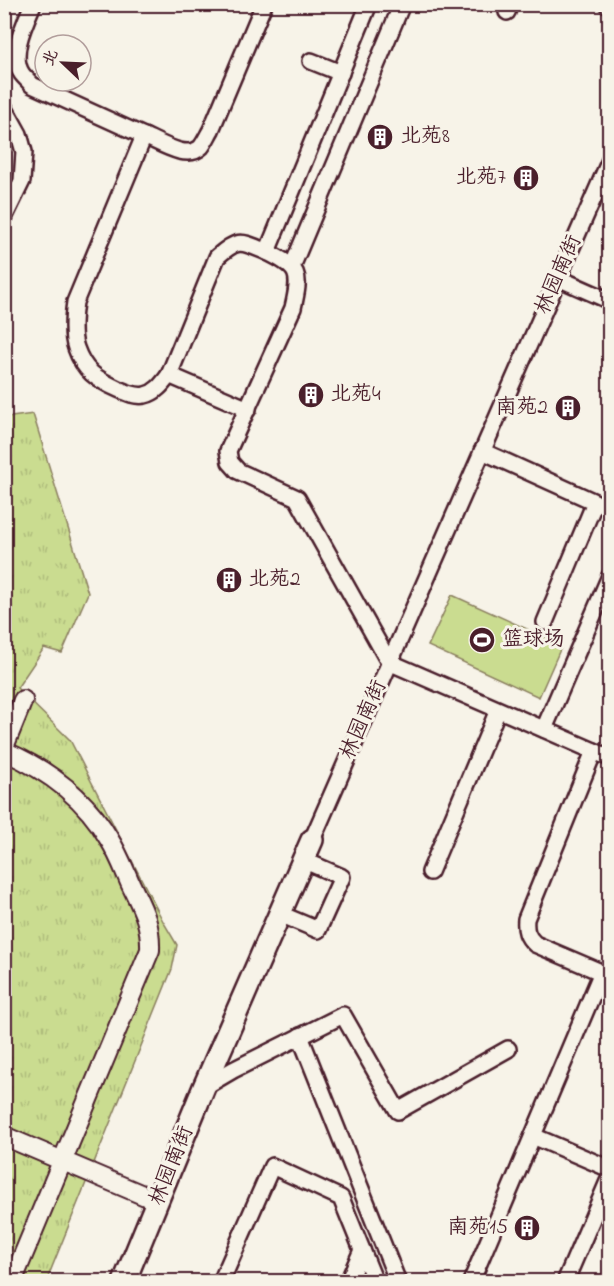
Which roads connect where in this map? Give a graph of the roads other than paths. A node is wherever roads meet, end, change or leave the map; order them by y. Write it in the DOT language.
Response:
graph roads {
  1 [pos="33,4"];
  2 [pos="264,4"];
  3 [pos="369,4"];
  4 [pos="402,4"];
  5 [pos="311,61"];
  6 [pos="341,73"];
  7 [pos="4,107"];
  8 [pos="144,136"];
  9 [pos="12,137"];
  10 [pos="609,160"];
  11 [pos="4,218"];
  12 [pos="267,252"];
  13 [pos="292,267"];
  14 [pos="558,278"];
  15 [pos="609,301"];
  16 [pos="169,375"];
  17 [pos="248,409"];
  18 [pos="482,451"];
  19 [pos="602,505"];
  20 [pos="609,576"];
  21 [pos="545,622"];
  22 [pos="389,663"];
  23 [pos="23,700"];
  24 [pos="498,710"];
  25 [pos="544,729"];
  26 [pos="4,749"];
  27 [pos="594,751"];
  28 [pos="609,758"];
  29 [pos="312,840"];
  30 [pos="303,860"];
  31 [pos="429,872"];
  32 [pos="280,914"];
  33 [pos="606,974"];
  34 [pos="300,1036"];
  35 [pos="508,1049"];
  36 [pos="204,1087"];
  37 [pos="4,1136"];
  38 [pos="533,1136"];
  39 [pos="63,1161"];
  40 [pos="609,1169"];
  41 [pos="609,1177"];
  42 [pos="157,1201"];
  43 [pos="362,1250"];
  44 [pos="12,1281"];
  45 [pos="124,1281"];
  46 [pos="221,1281"];
  47 [pos="348,1281"];
  48 [pos="375,1281"];
  49 [pos="398,1281"];
  50 [pos="471,1281"];
  51 [pos="565,1281"];
  1 -- 8 [label="street"];
  2 -- 8 [label="street"];
  3 -- 6 [label="street"];
  4 -- 13 [label="street"];
  5 -- 6 [label="street"];
  6 -- 12 [label="street"];
  7 -- 9 [label="street"];
  8 -- 16 [label="street"];
  9 -- 11 [label="street"];
  10 -- 14 [label="street, 林园南街"];
  12 -- 13 [label="street"];
  12 -- 16 [label="street"];
  13 -- 17 [label="street"];
  14 -- 15 [label="street"];
  14 -- 18 [label="street, 林园南街"];
  16 -- 17 [label="street"];
  17 -- 22 [label="street"];
  18 -- 19 [label="street"];
  18 -- 22 [label="street, 林园南街"];
  19 -- 21 [label="street"];
  20 -- 25 [label="street"];
  22 -- 24 [label="street"];
  22 -- 29 [label="street, 林园南街"];
  23 -- 26 [label="street"];
  24 -- 25 [label="street"];
  24 -- 31 [label="street"];
  25 -- 27 [label="street"];
  26 -- 39 [label="street"];
  27 -- 28 [label="street"];
  27 -- 33 [label="street"];
  29 -- 30 [label="main road, 林园南街"];
  30 -- 32 [label="main road, 林园南街"];
  30 -- 32 [label="street"];
  32 -- 36 [label="main road, 林园南街"];
  33 -- 38 [label="street"];
  34 -- 35 [label="street"];
  34 -- 36 [label="street"];
  34 -- 49 [label="street"];
  36 -- 42 [label="main road, 林园南街"];
  37 -- 39 [label="street"];
  38 -- 40 [label="street"];
  38 -- 50 [label="street"];
  39 -- 42 [label="street"];
  39 -- 44 [label="street"];
  41 -- 51 [label="street"];
  42 -- 45 [label="main road, 林园南街"];
  43 -- 46 [label="street"];
  43 -- 47 [label="street"];
  43 -- 48 [label="street"];
}
